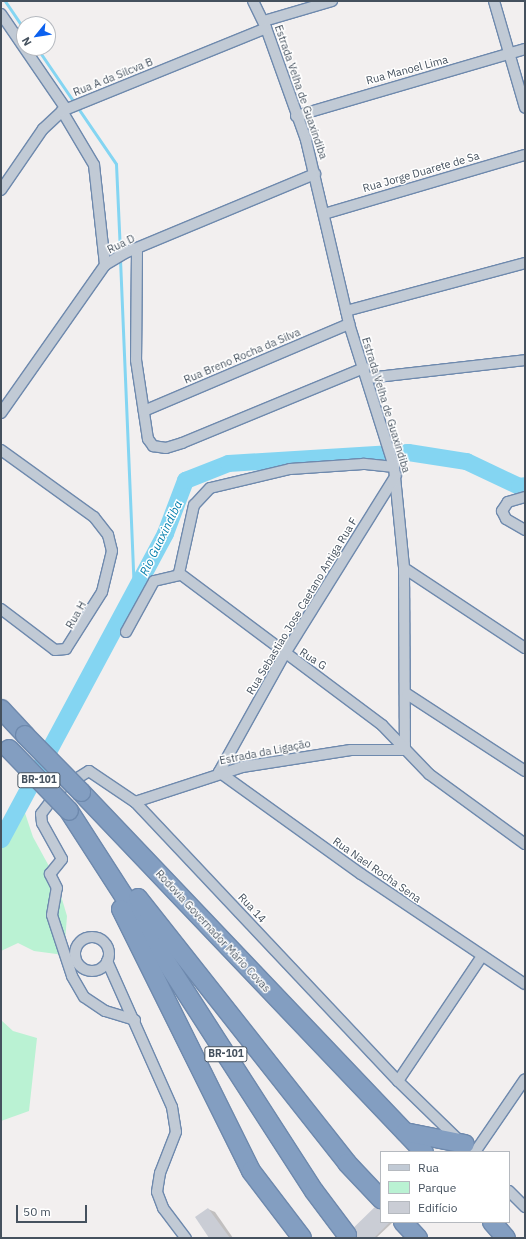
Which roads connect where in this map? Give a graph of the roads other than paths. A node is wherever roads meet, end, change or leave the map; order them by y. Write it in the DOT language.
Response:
graph roads {
  1 [pos="253,1"];
  2 [pos="332,1"];
  3 [pos="494,1"];
  4 [pos="1,14"];
  5 [pos="265,24"];
  6 [pos="525,49"];
  7 [pos="510,54"];
  8 [pos="525,108"];
  9 [pos="66,109"];
  10 [pos="296,116"];
  11 [pos="525,155"];
  12 [pos="315,174"];
  13 [pos="1,190"];
  14 [pos="324,214"];
  15 [pos="137,249"];
  16 [pos="525,264"];
  17 [pos="105,265"];
  18 [pos="346,311"];
  19 [pos="349,324"];
  20 [pos="525,360"];
  21 [pos="364,368"];
  22 [pos="368,378"];
  23 [pos="144,410"];
  24 [pos="1,412"];
  25 [pos="1,450"];
  26 [pos="393,462"];
  27 [pos="525,497"];
  28 [pos="525,530"];
  29 [pos="404,568"];
  30 [pos="180,575"];
  31 [pos="1,609"];
  32 [pos="126,632"];
  33 [pos="525,648"];
  34 [pos="284,655"];
  35 [pos="407,694"];
  36 [pos="1,709"];
  37 [pos="5,745"];
  38 [pos="405,750"];
  39 [pos="525,771"];
  40 [pos="219,772"];
  41 [pos="135,802"];
  42 [pos="69,811"];
  43 [pos="525,844"];
  44 [pos="482,956"];
  45 [pos="107,961"];
  46 [pos="525,984"];
  47 [pos="135,1020"];
  48 [pos="525,1079"];
  49 [pos="398,1081"];
  50 [pos="405,1132"];
  51 [pos="470,1150"];
  52 [pos="423,1151"];
  53 [pos="510,1192"];
  54 [pos="380,1198"];
  55 [pos="525,1207"];
  56 [pos="404,1223"];
  57 [pos="493,1223"];
  58 [pos="347,1235"];
  59 [pos="186,1238"];
  60 [pos="302,1238"];
  61 [pos="418,1238"];
  62 [pos="506,1238"];
  1 -- 5 [label="street, Estrada Velha de Guaxindiba"];
  2 -- 5 [label="street, Rua A da Silcva B"];
  3 -- 7 [label="street"];
  4 -- 9 [label="street"];
  5 -- 9 [label="street, Rua A da Silcva B"];
  5 -- 10 [label="street, Estrada Velha de Guaxindiba"];
  6 -- 7 [label="street, Rua Manoel Lima"];
  7 -- 8 [label="street"];
  7 -- 10 [label="street, Rua Manoel Lima"];
  9 -- 13 [label="street, Rua A da Silcva B"];
  9 -- 17 [label="street"];
  10 -- 12 [label="street, Estrada Velha de Guaxindiba"];
  11 -- 14 [label="street, Rua Jorge Duarete de Sa"];
  12 -- 14 [label="street, Estrada Velha de Guaxindiba"];
  12 -- 15 [label="street, Rua D"];
  14 -- 18 [label="street, Estrada Velha de Guaxindiba"];
  15 -- 17 [label="street, Rua D"];
  15 -- 23 [label="street"];
  16 -- 18 [label="street"];
  17 -- 24 [label="street, Rua D"];
  18 -- 19 [label="street, Estrada Velha de Guaxindiba"];
  19 -- 21 [label="street, Estrada Velha de Guaxindiba"];
  19 -- 23 [label="street, Rua Breno Rocha da Silva"];
  20 -- 22 [label="street"];
  21 -- 22 [label="street, Estrada Velha de Guaxindiba"];
  21 -- 23 [label="street"];
  22 -- 26 [label="street, Estrada Velha de Guaxindiba"];
  25 -- 31 [label="street, Rua H"];
  26 -- 29 [label="street, Estrada Velha de Guaxindiba"];
  26 -- 30 [label="street"];
  26 -- 34 [label="street, Rua Sebastiao Jose Caetano Antiga Rua F"];
  27 -- 28 [label="street"];
  29 -- 33 [label="street"];
  29 -- 35 [label="street, Estrada Velha de Guaxindiba"];
  30 -- 32 [label="street"];
  30 -- 34 [label="street, Rua G"];
  34 -- 38 [label="street, Rua G"];
  34 -- 40 [label="street, Rua Sebastiao Jose Caetano Antiga Rua F"];
  35 -- 38 [label="street, Estrada Velha de Guaxindiba"];
  35 -- 39 [label="street"];
  36 -- 50 [label="highway, Rodovia Governador Mário Covas / BR-101, bridge"];
  37 -- 42 [label="highway, BR-101, bridge"];
  38 -- 40 [label="street, Estrada da Ligação"];
  38 -- 43 [label="street"];
  40 -- 41 [label="street, Estrada da Ligação"];
  40 -- 44 [label="street, Rua Nael Rocha Sena"];
  41 -- 47 [label="street, Rua 14"];
  41 -- 49 [label="street, Rua 14"];
  42 -- 54 [label="highway, BR-101"];
  42 -- 58 [label="highway, BR-101"];
  42 -- 60 [label="highway, BR-101"];
  44 -- 46 [label="street, Rua Nael Rocha Sena"];
  44 -- 49 [label="street"];
  45 -- 47 [label="street"];
  47 -- 59 [label="street"];
  48 -- 51 [label="street"];
  49 -- 51 [label="street, Rua 14"];
  50 -- 51 [label="highway"];
  50 -- 52 [label="highway, Rodovia Governador Mário Covas / BR-101"];
  53 -- 55 [label="street"];
  56 -- 61 [label="highway"];
  57 -- 62 [label="highway"];
}
